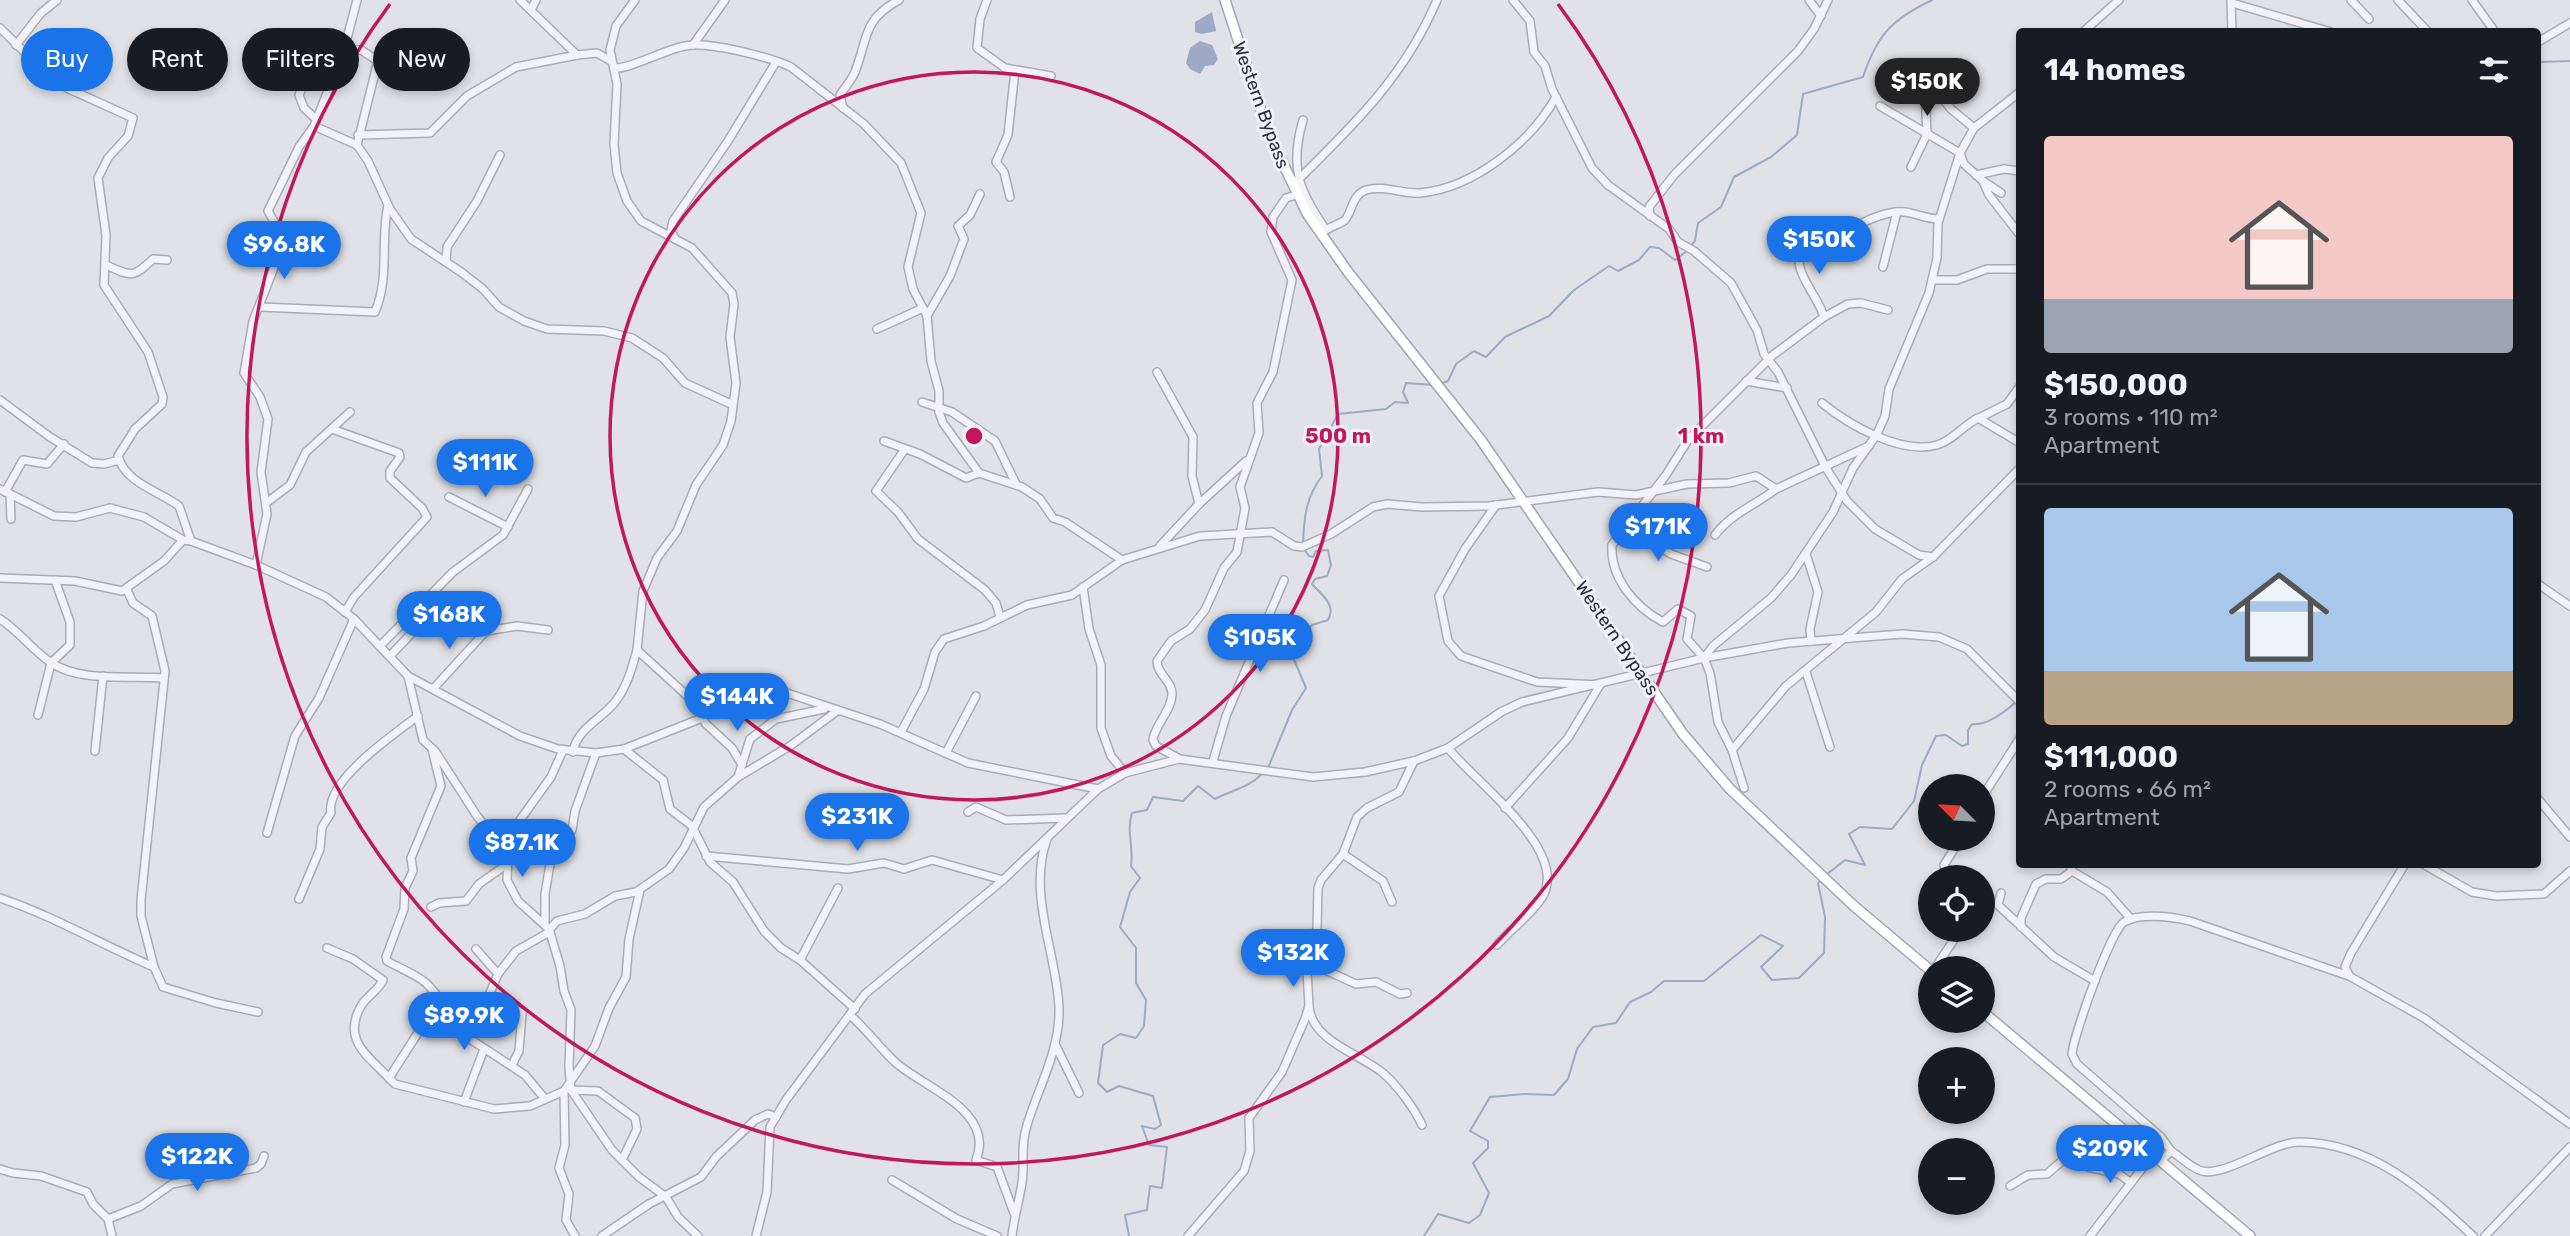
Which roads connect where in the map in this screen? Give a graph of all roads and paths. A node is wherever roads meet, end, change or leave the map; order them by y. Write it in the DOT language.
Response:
graph roads {
  1 [pos="57,0"];
  2 [pos="357,0"];
  3 [pos="520,0"];
  4 [pos="536,0"];
  5 [pos="635,0"];
  6 [pos="725,0"];
  7 [pos="899,0"];
  8 [pos="987,0"];
  9 [pos="1225,0"];
  10 [pos="1437,0"];
  11 [pos="1513,0"];
  12 [pos="1809,0"];
  13 [pos="1828,0"];
  14 [pos="2119,0"];
  15 [pos="2351,0"];
  16 [pos="2398,0"];
  17 [pos="2472,0"];
  18 [pos="2231,1"];
  19 [pos="531,10"];
  20 [pos="1821,16"];
  21 [pos="2369,19"];
  22 [pos="2570,23"];
  23 [pos="350,28"];
  24 [pos="2088,28"];
  25 [pos="2232,28"];
  26 [pos="2318,28"];
  27 [pos="2424,28"];
  28 [pos="2492,28"];
  29 [pos="0,29"];
  30 [pos="2541,40"];
  31 [pos="16,45"];
  32 [pos="693,45"];
  33 [pos="359,50"];
  34 [pos="577,55"];
  35 [pos="776,62"];
  36 [pos="612,64"];
  37 [pos="1015,70"];
  38 [pos="1051,76"];
  39 [pos="301,91"];
  40 [pos="327,91"];
  41 [pos="1925,91"];
  42 [pos="840,94"];
  43 [pos="1940,95"];
  44 [pos="2016,95"];
  45 [pos="825,96"];
  46 [pos="1556,97"];
  47 [pos="1880,106"];
  48 [pos="843,109"];
  49 [pos="1303,120"];
  50 [pos="315,122"];
  51 [pos="1974,128"];
  52 [pos="1927,134"];
  53 [pos="358,135"];
  54 [pos="357,145"];
  55 [pos="1960,153"];
  56 [pos="500,155"];
  57 [pos="1910,167"];
  58 [pos="2016,170"];
  59 [pos="1975,175"];
  60 [pos="1298,180"];
  61 [pos="1983,181"];
  62 [pos="2001,193"];
  63 [pos="980,194"];
  64 [pos="1296,195"];
  65 [pos="1010,197"];
  66 [pos="388,205"];
  67 [pos="1897,212"];
  68 [pos="1650,216"];
  69 [pos="1939,219"];
  70 [pos="2016,230"];
  71 [pos="676,239"];
  72 [pos="167,260"];
  73 [pos="446,262"];
  74 [pos="106,265"];
  75 [pos="1883,267"];
  76 [pos="2016,269"];
  77 [pos="1932,280"];
  78 [pos="261,307"];
  79 [pos="923,308"];
  80 [pos="1888,310"];
  81 [pos="927,316"];
  82 [pos="1824,317"];
  83 [pos="877,328"];
  84 [pos="1769,361"];
  85 [pos="1157,372"];
  86 [pos="1746,382"];
  87 [pos="1787,388"];
  88 [pos="2016,392"];
  89 [pos="0,400"];
  90 [pos="922,402"];
  91 [pos="1822,403"];
  92 [pos="731,404"];
  93 [pos="939,407"];
  94 [pos="350,412"];
  95 [pos="1978,418"];
  96 [pos="332,429"];
  97 [pos="1877,434"];
  98 [pos="884,441"];
  99 [pos="2016,441"];
  100 [pos="64,444"];
  101 [pos="1868,446"];
  102 [pos="905,449"];
  103 [pos="1249,458"];
  104 [pos="119,460"];
  105 [pos="1826,468"];
  106 [pos="2016,472"];
  107 [pos="979,473"];
  108 [pos="1016,485"];
  109 [pos="528,489"];
  110 [pos="1776,489"];
  111 [pos="5,492"];
  112 [pos="1651,493"];
  113 [pos="1843,493"];
  114 [pos="449,497"];
  115 [pos="1526,502"];
  116 [pos="266,503"];
  117 [pos="1199,503"];
  118 [pos="1496,505"];
  119 [pos="11,519"];
  120 [pos="508,527"];
  121 [pos="1625,527"];
  122 [pos="1238,534"];
  123 [pos="1716,535"];
  124 [pos="187,540"];
  125 [pos="1157,548"];
  126 [pos="1806,554"];
  127 [pos="1933,557"];
  128 [pos="1122,560"];
  129 [pos="256,565"];
  130 [pos="1707,567"];
  131 [pos="0,578"];
  132 [pos="55,580"];
  133 [pos="1284,580"];
  134 [pos="2541,586"];
  135 [pos="1083,587"];
  136 [pos="127,590"];
  137 [pos="428,596"];
  138 [pos="439,604"];
  139 [pos="2570,606"];
  140 [pos="345,612"];
  141 [pos="1000,617"];
  142 [pos="0,619"];
  143 [pos="354,619"];
  144 [pos="486,631"];
  145 [pos="548,631"];
  146 [pos="1843,640"];
  147 [pos="1811,641"];
  148 [pos="380,646"];
  149 [pos="637,650"];
  150 [pos="390,656"];
  151 [pos="1704,658"];
  152 [pos="51,663"];
  153 [pos="1806,672"];
  154 [pos="1640,675"];
  155 [pos="103,676"];
  156 [pos="408,676"];
  157 [pos="164,678"];
  158 [pos="1600,685"];
  159 [pos="433,689"];
  160 [pos="976,696"];
  161 [pos="2016,697"];
  162 [pos="828,708"];
  163 [pos="838,710"];
  164 [pos="38,715"];
  165 [pos="418,716"];
  166 [pos="702,718"];
  167 [pos="901,732"];
  168 [pos="2016,744"];
  169 [pos="1830,747"];
  170 [pos="1448,748"];
  171 [pos="432,749"];
  172 [pos="624,749"];
  173 [pos="562,750"];
  174 [pos="1732,750"];
  175 [pos="95,751"];
  176 [pos="573,752"];
  177 [pos="596,753"];
  178 [pos="946,753"];
  179 [pos="1179,759"];
  180 [pos="1213,761"];
  181 [pos="1414,761"];
  182 [pos="742,765"];
  183 [pos="1125,773"];
  184 [pos="738,777"];
  185 [pos="1995,777"];
  186 [pos="1744,788"];
  187 [pos="1098,789"];
  188 [pos="2541,803"];
  189 [pos="1505,808"];
  190 [pos="968,812"];
  191 [pos="1066,818"];
  192 [pos="694,828"];
  193 [pos="267,833"];
  194 [pos="1048,835"];
  195 [pos="2570,837"];
  196 [pos="502,845"];
  197 [pos="1343,854"];
  198 [pos="706,856"];
  199 [pos="506,866"];
  200 [pos="2071,868"];
  201 [pos="2403,868"];
  202 [pos="2430,868"];
  203 [pos="2570,871"];
  204 [pos="1003,880"];
  205 [pos="838,888"];
  206 [pos="640,890"];
  207 [pos="2001,893"];
  208 [pos="0,898"];
  209 [pos="299,899"];
  210 [pos="1392,902"];
  211 [pos="431,907"];
  212 [pos="2131,919"];
  213 [pos="547,927"];
  214 [pos="2021,928"];
  215 [pos="1497,945"];
  216 [pos="327,948"];
  217 [pos="476,949"];
  218 [pos="800,960"];
  219 [pos="1918,960"];
  220 [pos="1308,962"];
  221 [pos="391,964"];
  222 [pos="154,967"];
  223 [pos="498,974"];
  224 [pos="2349,976"];
  225 [pos="383,980"];
  226 [pos="2095,981"];
  227 [pos="1407,993"];
  228 [pos="488,996"];
  229 [pos="439,1000"];
  230 [pos="1309,1006"];
  231 [pos="258,1012"];
  232 [pos="853,1012"];
  233 [pos="474,1018"];
  234 [pos="1995,1022"];
  235 [pos="1056,1046"];
  236 [pos="484,1049"];
  237 [pos="512,1065"];
  238 [pos="389,1078"];
  239 [pos="568,1090"];
  240 [pos="1079,1093"];
  241 [pos="545,1099"];
  242 [pos="464,1102"];
  243 [pos="776,1117"];
  244 [pos="2570,1124"];
  245 [pos="1422,1125"];
  246 [pos="2570,1147"];
  247 [pos="2171,1151"];
  248 [pos="264,1156"];
  249 [pos="2158,1156"];
  250 [pos="622,1160"];
  251 [pos="0,1169"];
  252 [pos="892,1180"];
  253 [pos="2130,1182"];
  254 [pos="2010,1186"];
  255 [pos="1020,1191"];
  256 [pos="1009,1194"];
  257 [pos="666,1197"];
  258 [pos="1014,1214"];
  259 [pos="108,1219"];
  260 [pos="2470,1235"];
  261 [pos="112,1236"];
  262 [pos="575,1236"];
  263 [pos="602,1236"];
  264 [pos="698,1236"];
  265 [pos="756,1236"];
  266 [pos="997,1236"];
  267 [pos="1012,1236"];
  268 [pos="1188,1236"];
  269 [pos="2090,1236"];
  270 [pos="2250,1236"];
  271 [pos="2485,1236"];
  1 -- 31 [label="street"];
  2 -- 23 [label="street"];
  3 -- 19 [label="street"];
  4 -- 19 [label="street"];
  5 -- 36 [label="street"];
  6 -- 32 [label="street"];
  7 -- 42 [label="street"];
  8 -- 37 [label="street"];
  9 -- 64 [label="main road, Western Bypass"];
  10 -- 60 [label="street"];
  11 -- 46 [label="street"];
  12 -- 20 [label="street"];
  13 -- 20 [label="street"];
  14 -- 24 [label="street"];
  15 -- 21 [label="street"];
  16 -- 27 [label="street"];
  17 -- 28 [label="street"];
  18 -- 25 [label="street"];
  18 -- 26 [label="street"];
  19 -- 34 [label="street"];
  20 -- 68 [label="street"];
  22 -- 30 [label="street"];
  29 -- 31 [label="street"];
  31 -- 74 [label="street"];
  32 -- 35 [label="street"];
  32 -- 36 [label="street"];
  33 -- 53 [label="street"];
  34 -- 36 [label="street"];
  34 -- 53 [label="street"];
  35 -- 45 [label="street"];
  35 -- 71 [label="street"];
  36 -- 71 [label="street"];
  37 -- 38 [label="street"];
  37 -- 65 [label="street"];
  39 -- 50 [label="street"];
  40 -- 50 [label="street"];
  41 -- 52 [label="street"];
  42 -- 45 [label="street"];
  42 -- 48 [label="street"];
  43 -- 51 [label="street"];
  44 -- 51 [label="street"];
  45 -- 48 [label="street"];
  46 -- 60 [label="street"];
  46 -- 68 [label="street"];
  47 -- 52 [label="street"];
  48 -- 79 [label="street"];
  49 -- 60 [label="street"];
  50 -- 54 [label="street"];
  50 -- 78 [label="street"];
  51 -- 55 [label="street"];
  52 -- 55 [label="street"];
  52 -- 57 [label="street"];
  53 -- 54 [label="street"];
  54 -- 66 [label="street"];
  55 -- 59 [label="street"];
  55 -- 69 [label="street"];
  56 -- 73 [label="street"];
  58 -- 59 [label="street"];
  59 -- 61 [label="street"];
  61 -- 62 [label="street"];
  61 -- 70 [label="street"];
  63 -- 81 [label="street"];
  64 -- 103 [label="street"];
  64 -- 115 [label="main road, Western Bypass"];
  66 -- 73 [label="street"];
  66 -- 78 [label="street"];
  67 -- 69 [label="street"];
  67 -- 75 [label="street"];
  67 -- 82 [label="street"];
  68 -- 84 [label="street"];
  69 -- 77 [label="street"];
  71 -- 92 [label="street"];
  72 -- 74 [label="street"];
  73 -- 92 [label="street"];
  74 -- 104 [label="street"];
  76 -- 77 [label="street"];
  77 -- 97 [label="street"];
  78 -- 116 [label="street"];
  79 -- 81 [label="street"];
  79 -- 83 [label="street"];
  80 -- 82 [label="street"];
  81 -- 93 [label="street"];
  82 -- 84 [label="street"];
  84 -- 86 [label="street"];
  84 -- 87 [label="street"];
  85 -- 117 [label="street"];
  86 -- 87 [label="street"];
  86 -- 112 [label="street"];
  87 -- 105 [label="street"];
  88 -- 95 [label="street"];
  89 -- 100 [label="street"];
  90 -- 93 [label="street"];
  91 -- 97 [label="street"];
  92 -- 149 [label="street"];
  93 -- 107 [label="street"];
  93 -- 108 [label="street"];
  94 -- 96 [label="street"];
  95 -- 97 [label="street"];
  95 -- 99 [label="street"];
  96 -- 116 [label="street"];
  96 -- 140 [label="street"];
  97 -- 101 [label="street"];
  98 -- 102 [label="street"];
  100 -- 104 [label="street"];
  100 -- 111 [label="street"];
  101 -- 105 [label="street"];
  101 -- 113 [label="street"];
  102 -- 107 [label="street"];
  102 -- 141 [label="street"];
  103 -- 117 [label="street"];
  103 -- 122 [label="street"];
  104 -- 124 [label="street"];
  105 -- 110 [label="street"];
  105 -- 113 [label="street"];
  106 -- 127 [label="street"];
  107 -- 108 [label="street"];
  108 -- 128 [label="street"];
  109 -- 120 [label="street"];
  110 -- 112 [label="street"];
  110 -- 123 [label="street"];
  111 -- 119 [label="street"];
  111 -- 124 [label="street"];
  112 -- 115 [label="street"];
  112 -- 121 [label="street"];
  113 -- 126 [label="street"];
  113 -- 127 [label="street"];
  114 -- 120 [label="street"];
  115 -- 118 [label="street"];
  115 -- 154 [label="main road, Western Bypass"];
  116 -- 129 [label="street"];
  117 -- 125 [label="street"];
  118 -- 122 [label="street"];
  118 -- 158 [label="street"];
  120 -- 137 [label="street"];
  121 -- 130 [label="street"];
  121 -- 151 [label="street"];
  122 -- 125 [label="street"];
  122 -- 179 [label="street"];
  124 -- 129 [label="street"];
  124 -- 136 [label="street"];
  125 -- 128 [label="street"];
  126 -- 147 [label="street"];
  126 -- 151 [label="street"];
  127 -- 146 [label="street"];
  128 -- 135 [label="street"];
  129 -- 140 [label="street"];
  131 -- 132 [label="street"];
  132 -- 136 [label="street"];
  132 -- 152 [label="street"];
  133 -- 180 [label="street"];
  134 -- 139 [label="street"];
  135 -- 141 [label="street"];
  135 -- 183 [label="street"];
  136 -- 157 [label="street"];
  137 -- 138 [label="street"];
  137 -- 148 [label="street"];
  138 -- 144 [label="street"];
  138 -- 150 [label="street"];
  140 -- 143 [label="street"];
  141 -- 167 [label="street"];
  142 -- 152 [label="street"];
  143 -- 148 [label="street"];
  143 -- 193 [label="street"];
  144 -- 145 [label="street"];
  144 -- 159 [label="street"];
  146 -- 147 [label="street"];
  146 -- 153 [label="street"];
  146 -- 161 [label="street"];
  147 -- 151 [label="street"];
  148 -- 150 [label="street"];
  149 -- 166 [label="street"];
  149 -- 176 [label="street"];
  150 -- 156 [label="street"];
  151 -- 154 [label="street"];
  151 -- 174 [label="street"];
  152 -- 155 [label="street"];
  152 -- 164 [label="street"];
  153 -- 169 [label="street"];
  153 -- 174 [label="street"];
  154 -- 158 [label="street"];
  154 -- 219 [label="main road, Western Bypass"];
  155 -- 157 [label="street"];
  155 -- 175 [label="street"];
  156 -- 159 [label="street"];
  156 -- 165 [label="street"];
  157 -- 222 [label="street"];
  158 -- 170 [label="street"];
  158 -- 189 [label="street"];
  159 -- 173 [label="street"];
  160 -- 178 [label="street"];
  162 -- 163 [label="street"];
  162 -- 166 [label="street"];
  162 -- 182 [label="street"];
  163 -- 167 [label="street"];
  163 -- 184 [label="street"];
  165 -- 171 [label="street"];
  165 -- 209 [label="street"];
  166 -- 172 [label="street"];
  166 -- 182 [label="street"];
  167 -- 178 [label="street"];
  168 -- 185 [label="street"];
  170 -- 181 [label="street"];
  170 -- 189 [label="street"];
  171 -- 196 [label="street"];
  171 -- 221 [label="street"];
  172 -- 177 [label="street"];
  172 -- 192 [label="street"];
  173 -- 176 [label="street"];
  173 -- 196 [label="street"];
  174 -- 186 [label="street"];
  176 -- 177 [label="street"];
  177 -- 213 [label="street"];
  178 -- 187 [label="street"];
  179 -- 180 [label="street"];
  179 -- 183 [label="street"];
  180 -- 181 [label="street"];
  181 -- 197 [label="street"];
  182 -- 184 [label="street"];
  183 -- 187 [label="street"];
  184 -- 192 [label="street"];
  187 -- 191 [label="street"];
  188 -- 195 [label="street"];
  189 -- 215 [label="street"];
  190 -- 191 [label="street"];
  191 -- 194 [label="street"];
  192 -- 198 [label="street"];
  192 -- 206 [label="street"];
  194 -- 204 [label="street"];
  194 -- 235 [label="street"];
  196 -- 199 [label="street"];
  197 -- 210 [label="street"];
  197 -- 220 [label="street"];
  198 -- 204 [label="street"];
  198 -- 218 [label="street"];
  199 -- 211 [label="street"];
  199 -- 213 [label="street"];
  200 -- 212 [label="street"];
  200 -- 214 [label="street"];
  201 -- 224 [label="street"];
  202 -- 203 [label="street"];
  204 -- 232 [label="street"];
  205 -- 218 [label="street"];
  206 -- 213 [label="street"];
  206 -- 239 [label="street"];
  207 -- 214 [label="street"];
  208 -- 222 [label="street"];
  212 -- 224 [label="street"];
  212 -- 226 [label="street"];
  213 -- 223 [label="street"];
  213 -- 239 [label="street"];
  214 -- 226 [label="street"];
  216 -- 225 [label="street"];
  217 -- 223 [label="street"];
  218 -- 232 [label="street"];
  220 -- 227 [label="street"];
  220 -- 230 [label="street"];
  221 -- 225 [label="street"];
  221 -- 229 [label="street"];
  222 -- 231 [label="street"];
  223 -- 228 [label="street"];
  224 -- 244 [label="street"];
  225 -- 238 [label="street"];
  226 -- 247 [label="street"];
  228 -- 233 [label="street"];
  228 -- 237 [label="street"];
  229 -- 233 [label="street"];
  229 -- 238 [label="street"];
  230 -- 245 [label="street"];
  230 -- 268 [label="street"];
  232 -- 243 [label="street"];
  232 -- 256 [label="street"];
  233 -- 236 [label="street"];
  234 -- 249 [label="main road"];
  235 -- 240 [label="street"];
  235 -- 255 [label="street"];
  236 -- 237 [label="street"];
  236 -- 242 [label="street"];
  237 -- 241 [label="street"];
  238 -- 242 [label="street"];
  239 -- 241 [label="street"];
  239 -- 250 [label="street"];
  239 -- 250 [label="street"];
  239 -- 262 [label="street"];
  241 -- 242 [label="street"];
  243 -- 257 [label="street"];
  243 -- 265 [label="street"];
  246 -- 271 [label="street"];
  247 -- 249 [label="street"];
  247 -- 260 [label="street"];
  248 -- 259 [label="street"];
  249 -- 253 [label="street"];
  249 -- 270 [label="main road"];
  250 -- 257 [label="street"];
  251 -- 259 [label="street"];
  252 -- 266 [label="street"];
  253 -- 254 [label="street"];
  253 -- 269 [label="street"];
  255 -- 256 [label="street"];
  255 -- 258 [label="street"];
  256 -- 258 [label="street"];
  257 -- 263 [label="street"];
  257 -- 264 [label="street"];
  258 -- 267 [label="street"];
  259 -- 261 [label="street"];
}
